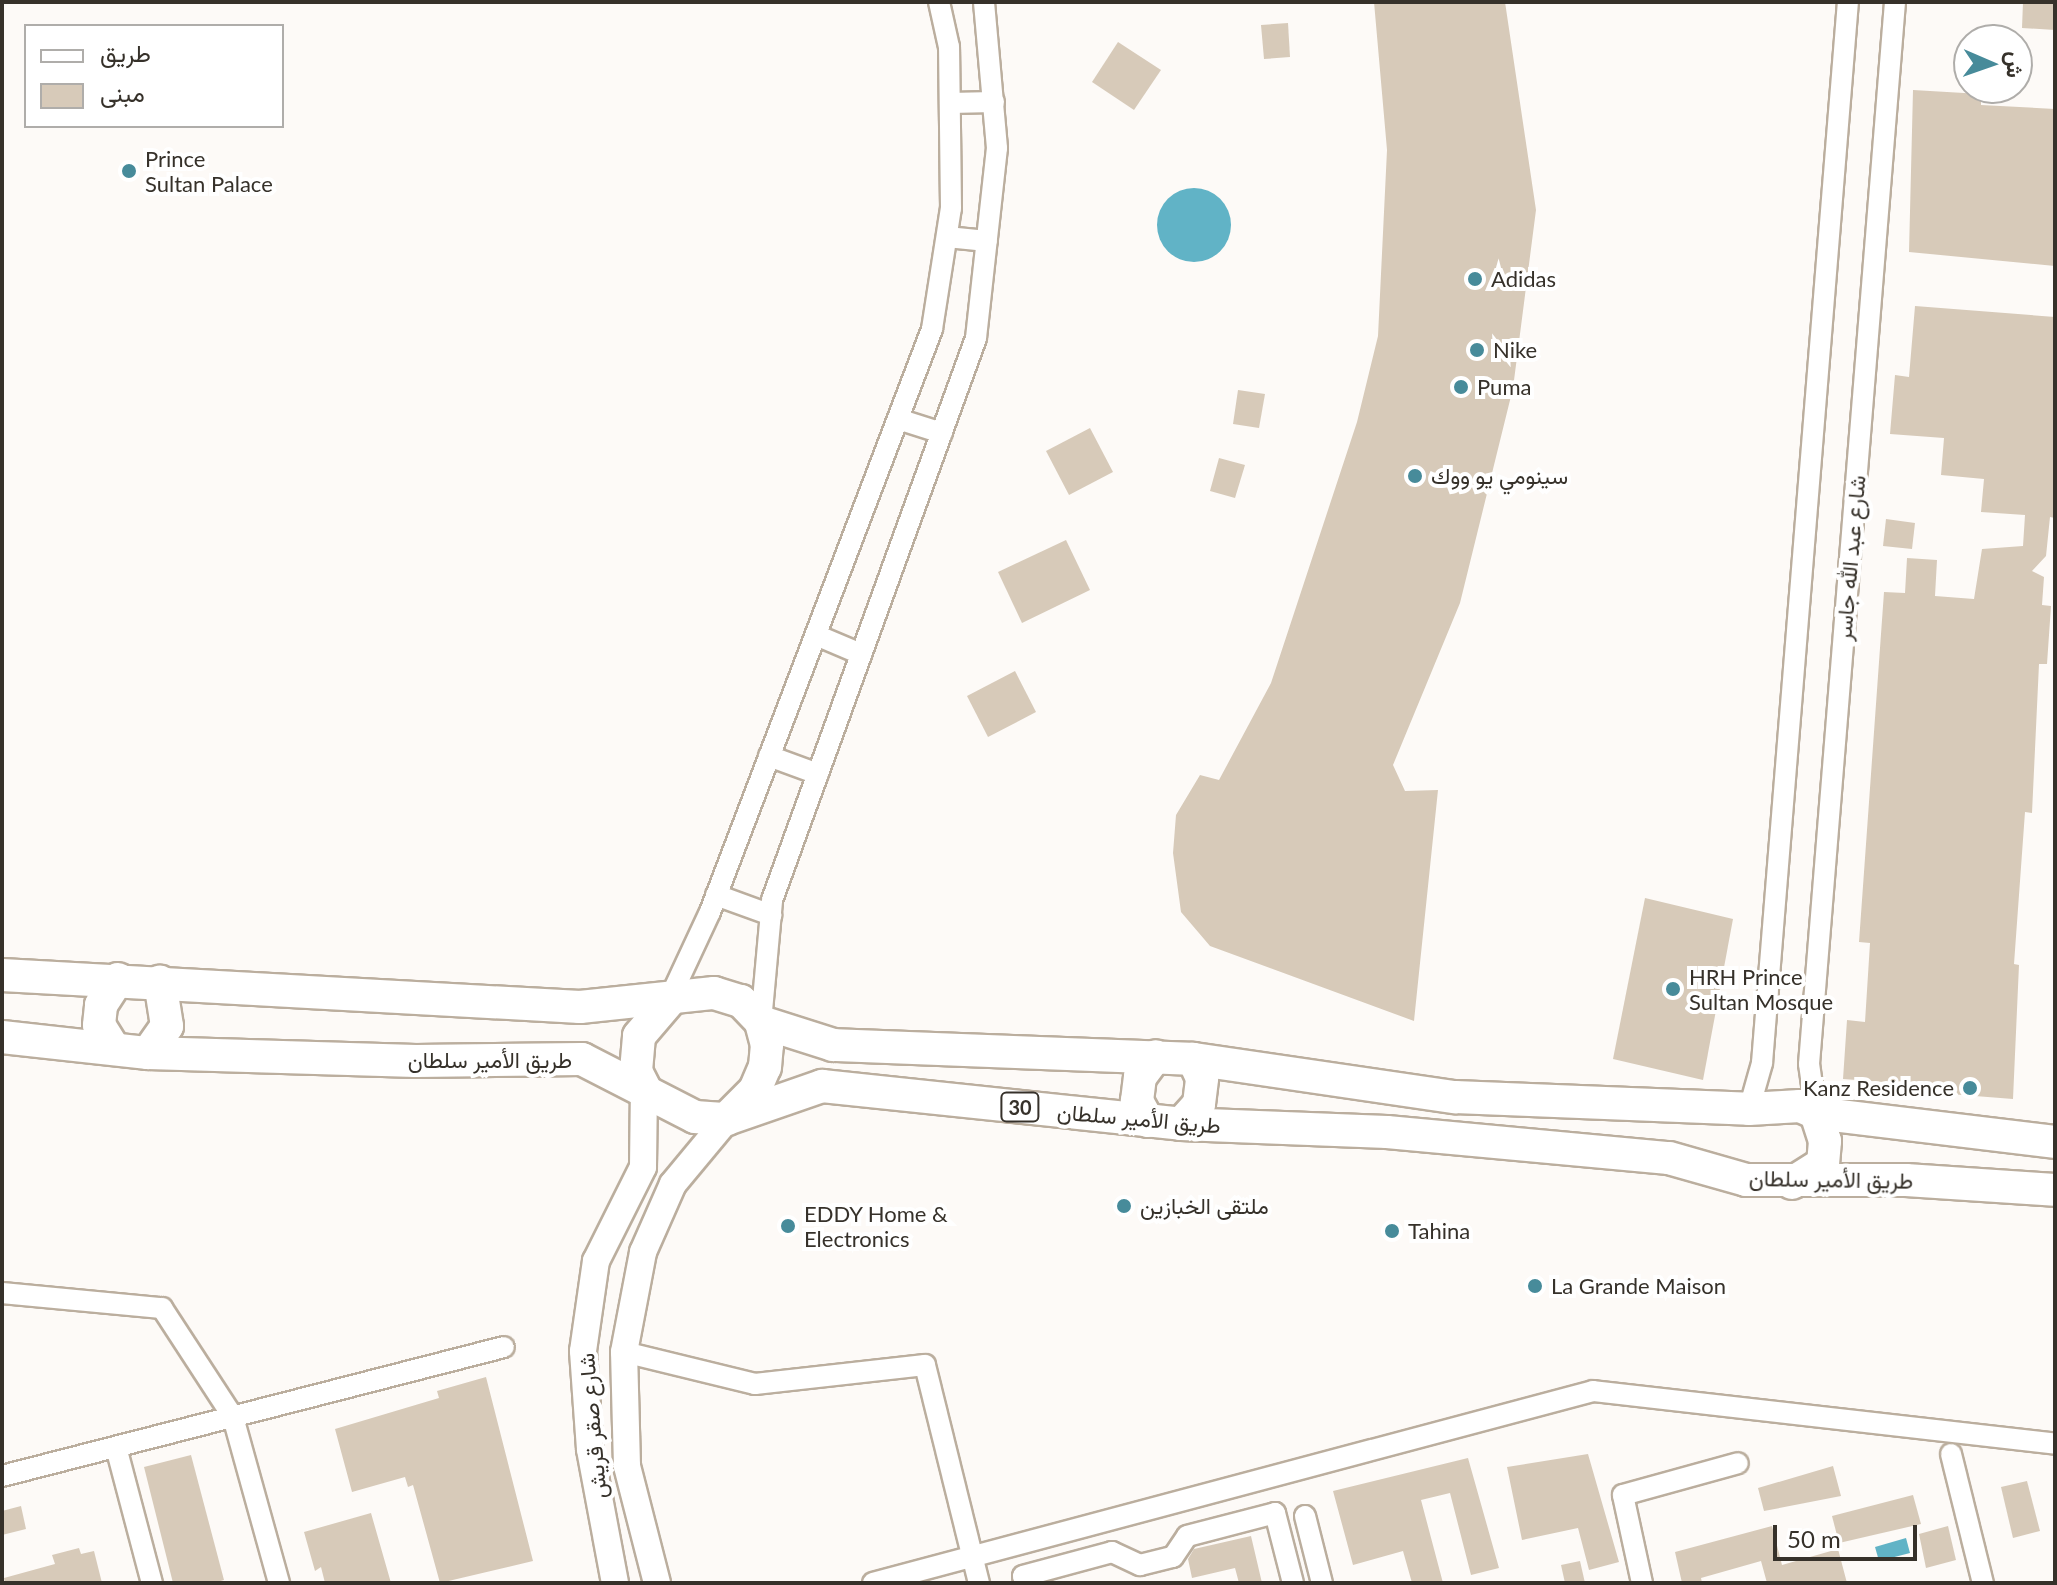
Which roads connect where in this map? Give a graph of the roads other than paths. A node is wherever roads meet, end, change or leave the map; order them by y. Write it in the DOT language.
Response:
graph roads {
  1 [pos="939,2"];
  2 [pos="984,2"];
  3 [pos="1848,2"];
  4 [pos="1895,2"];
  5 [pos="994,102"];
  6 [pos="950,103"];
  7 [pos="947,237"];
  8 [pos="987,241"];
  9 [pos="898,419"];
  10 [pos="942,433"];
  11 [pos="816,635"];
  12 [pos="861,654"];
  13 [pos="769,756"];
  14 [pos="818,774"];
  15 [pos="716,895"];
  16 [pos="771,915"];
  17 [pos="2,975"];
  18 [pos="118,979"];
  19 [pos="160,982"];
  20 [pos="668,1002"];
  21 [pos="761,1022"];
  22 [pos="2,1037"];
  23 [pos="114,1049"];
  24 [pos="148,1053"];
  25 [pos="1156,1056"];
  26 [pos="1193,1059"];
  27 [pos="644,1087"];
  28 [pos="1749,1109"];
  29 [pos="1816,1113"];
  30 [pos="727,1119"];
  31 [pos="1148,1121"];
  32 [pos="1181,1124"];
  33 [pos="2055,1142"];
  34 [pos="1792,1183"];
  35 [pos="2055,1190"];
  36 [pos="2,1293"];
  37 [pos="504,1347"];
  38 [pos="624,1352"];
  39 [pos="233,1417"];
  40 [pos="2055,1444"];
  41 [pos="116,1447"];
  42 [pos="1951,1454"];
  43 [pos="1738,1463"];
  44 [pos="2,1476"];
  45 [pos="1305,1516"];
  46 [pos="972,1556"];
  47 [pos="152,1583"];
  48 [pos="279,1583"];
  49 [pos="615,1583"];
  50 [pos="657,1583"];
  51 [pos="873,1583"];
  52 [pos="979,1583"];
  53 [pos="1025,1583"];
  54 [pos="1293,1583"];
  55 [pos="1322,1583"];
  56 [pos="1642,1583"];
  57 [pos="1983,1583"];
  1 -- 6 [label="street"];
  2 -- 5 [label="street"];
  3 -- 28 [label="street"];
  4 -- 29 [label="street, شارع عبد الله جاسر"];
  5 -- 6 [label="street"];
  5 -- 8 [label="street"];
  6 -- 7 [label="street"];
  7 -- 8 [label="street"];
  7 -- 9 [label="street"];
  8 -- 10 [label="street"];
  9 -- 10 [label="street"];
  9 -- 11 [label="street"];
  10 -- 12 [label="street"];
  11 -- 12 [label="street"];
  11 -- 13 [label="street"];
  12 -- 14 [label="street"];
  13 -- 14 [label="street"];
  13 -- 15 [label="street"];
  14 -- 16 [label="street"];
  15 -- 16 [label="street"];
  15 -- 20 [label="street"];
  16 -- 21 [label="street"];
  17 -- 18 [label="main road"];
  18 -- 19 [label="main road"];
  18 -- 23 [label="main road"];
  19 -- 20 [label="main road"];
  19 -- 24 [label="main road"];
  20 -- 21 [label="main road"];
  20 -- 27 [label="main road"];
  21 -- 25 [label="main road"];
  21 -- 30 [label="main road"];
  22 -- 23 [label="main road, طريق الأمير سلطان / 30"];
  23 -- 24 [label="main road, طريق الأمير سلطان / 30"];
  24 -- 27 [label="main road, طريق الأمير سلطان / 30"];
  25 -- 26 [label="main road"];
  25 -- 31 [label="main road"];
  26 -- 28 [label="main road"];
  26 -- 32 [label="main road"];
  27 -- 30 [label="main road, طريق الأمير سلطان / 30"];
  27 -- 49 [label="street, شارع صقر قريش"];
  28 -- 29 [label="main road"];
  29 -- 33 [label="main road"];
  29 -- 34 [label="main road"];
  30 -- 31 [label="main road, طريق الأمير سلطان / 30"];
  30 -- 38 [label="street, شارع صقر قريش"];
  31 -- 32 [label="main road, طريق الأمير سلطان / 30"];
  32 -- 34 [label="main road, طريق الأمير سلطان / 30"];
  34 -- 35 [label="main road, طريق الأمير سلطان / 30"];
  36 -- 39 [label="street"];
  37 -- 39 [label="street"];
  38 -- 46 [label="street"];
  38 -- 50 [label="street, شارع صقر قريش"];
  39 -- 41 [label="street"];
  39 -- 48 [label="street"];
  40 -- 46 [label="street"];
  41 -- 44 [label="street"];
  41 -- 47 [label="street"];
  42 -- 57 [label="street"];
  43 -- 56 [label="street"];
  45 -- 55 [label="street"];
  46 -- 51 [label="street"];
  46 -- 52 [label="street"];
  53 -- 54 [label="street"];
}
